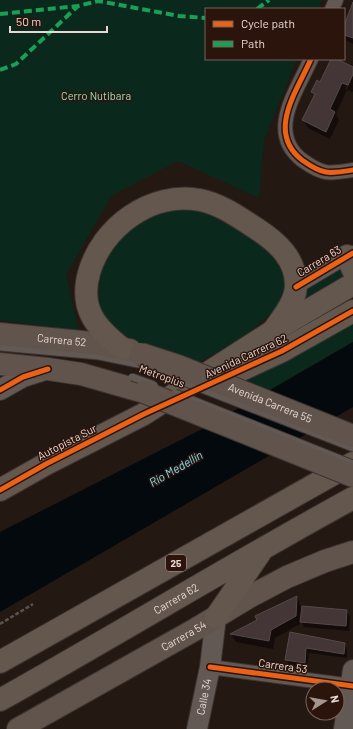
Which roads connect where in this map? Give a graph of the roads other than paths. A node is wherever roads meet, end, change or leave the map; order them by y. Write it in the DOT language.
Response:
graph roads {
  1 [pos="311,60"];
  2 [pos="353,170"];
  3 [pos="351,260"];
  4 [pos="353,284"];
  5 [pos="296,287"];
  6 [pos="353,310"];
  7 [pos="273,331"];
  8 [pos="0,334"];
  9 [pos="0,347"];
  10 [pos="0,356"];
  11 [pos="134,356"];
  12 [pos="0,364"];
  13 [pos="45,365"];
  14 [pos="79,365"];
  15 [pos="93,369"];
  16 [pos="145,384"];
  17 [pos="0,390"];
  18 [pos="144,414"];
  19 [pos="353,436"];
  20 [pos="353,448"];
  21 [pos="353,464"];
  22 [pos="353,476"];
  23 [pos="0,490"];
  24 [pos="353,498"];
  25 [pos="264,547"];
  26 [pos="353,552"];
  27 [pos="216,617"];
  28 [pos="0,662"];
  29 [pos="210,667"];
  30 [pos="352,681"];
  31 [pos="0,700"];
  32 [pos="18,729"];
  33 [pos="197,729"];
  34 [pos="344,729"];
  1 -- 2 [label="street"];
  3 -- 5 [label="street, Carrera 63"];
  4 -- 7 [label="highway, Avenida Carrera 62"];
  5 -- 7 [label="highway"];
  5 -- 11 [label="highway"];
  6 -- 18 [label="highway, Avenida Carrera 62"];
  7 -- 18 [label="highway, Autopista Sur"];
  8 -- 11 [label="main road, Carrera 52"];
  9 -- 11 [label="lane, Metroplús"];
  10 -- 13 [label="lane"];
  11 -- 19 [label="main road, Avenida Carrera 55, bridge"];
  11 -- 20 [label="lane, Metroplús, bridge"];
  12 -- 13 [label="main road"];
  13 -- 16 [label="main road"];
  13 -- 17 [label="street"];
  14 -- 15 [label="lane"];
  16 -- 21 [label="lane, Metroplús, bridge"];
  16 -- 22 [label="main road, bridge"];
  18 -- 23 [label="highway, Autopista Sur"];
  21 -- 28 [label="highway, 25"];
  24 -- 25 [label="highway, Carrera 62"];
  25 -- 27 [label="highway"];
  25 -- 31 [label="highway, Carrera 62"];
  26 -- 27 [label="main road, Carrera 54"];
  27 -- 29 [label="street, Calle 34"];
  27 -- 32 [label="main road, Carrera 54"];
  29 -- 30 [label="street, Carrera 53"];
  29 -- 33 [label="street, Calle 34"];
  30 -- 34 [label="street"];
}
